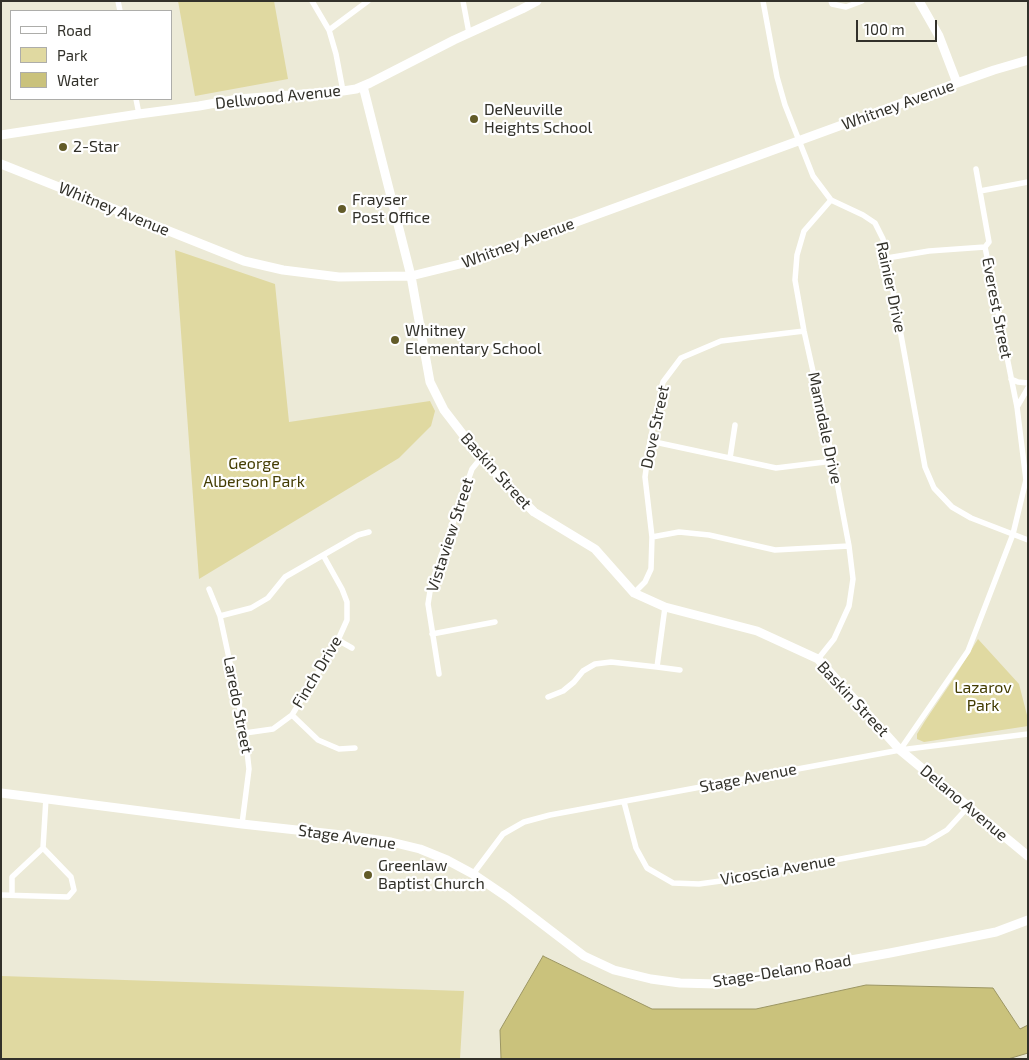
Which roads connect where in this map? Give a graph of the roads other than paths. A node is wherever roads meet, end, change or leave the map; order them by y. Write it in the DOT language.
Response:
graph roads {
  1 [pos="312,1"];
  2 [pos="368,1"];
  3 [pos="463,1"];
  4 [pos="537,1"];
  5 [pos="763,1"];
  6 [pos="831,1"];
  7 [pos="862,1"];
  8 [pos="919,1"];
  9 [pos="329,30"];
  10 [pos="468,33"];
  11 [pos="1028,60"];
  12 [pos="957,83"];
  13 [pos="363,86"];
  14 [pos="343,91"];
  15 [pos="136,100"];
  16 [pos="139,114"];
  17 [pos="1,135"];
  18 [pos="798,141"];
  19 [pos="1,164"];
  20 [pos="976,169"];
  21 [pos="1028,182"];
  22 [pos="980,191"];
  23 [pos="831,200"];
  24 [pos="985,247"];
  25 [pos="887,258"];
  26 [pos="411,276"];
  27 [pos="804,331"];
  28 [pos="1011,378"];
  29 [pos="1028,383"];
  30 [pos="1028,388"];
  31 [pos="1017,407"];
  32 [pos="735,425"];
  33 [pos="650,441"];
  34 [pos="482,458"];
  35 [pos="730,458"];
  36 [pos="834,461"];
  37 [pos="1027,480"];
  38 [pos="369,532"];
  39 [pos="1012,534"];
  40 [pos="652,537"];
  41 [pos="1028,540"];
  42 [pos="849,546"];
  43 [pos="322,555"];
  44 [pos="209,590"];
  45 [pos="634,593"];
  46 [pos="665,607"];
  47 [pos="220,616"];
  48 [pos="495,622"];
  49 [pos="432,634"];
  50 [pos="338,640"];
  51 [pos="352,648"];
  52 [pos="818,659"];
  53 [pos="657,667"];
  54 [pos="680,670"];
  55 [pos="439,674"];
  56 [pos="548,697"];
  57 [pos="292,715"];
  58 [pos="245,733"];
  59 [pos="1028,734"];
  60 [pos="355,748"];
  61 [pos="900,750"];
  62 [pos="1,793"];
  63 [pos="46,798"];
  64 [pos="624,802"];
  65 [pos="969,806"];
  66 [pos="242,824"];
  67 [pos="43,848"];
  68 [pos="1028,856"];
  69 [pos="473,874"];
  70 [pos="1,895"];
  71 [pos="12,895"];
  72 [pos="1028,920"];
  1 -- 9 [label="street"];
  2 -- 9 [label="street"];
  3 -- 10 [label="street"];
  4 -- 10 [label="main road, Dellwood Avenue"];
  5 -- 18 [label="street, Rainier Drive"];
  6 -- 7 [label="street"];
  8 -- 12 [label="main road"];
  9 -- 14 [label="street"];
  10 -- 13 [label="main road, Dellwood Avenue"];
  11 -- 12 [label="main road, Whitney Avenue"];
  12 -- 18 [label="main road, Whitney Avenue"];
  13 -- 14 [label="main road, Dellwood Avenue"];
  13 -- 26 [label="main road, Baskin Street"];
  14 -- 16 [label="main road, Dellwood Avenue"];
  15 -- 16 [label="street"];
  16 -- 17 [label="main road, Dellwood Avenue"];
  18 -- 23 [label="street, Rainier Drive"];
  18 -- 26 [label="main road, Whitney Avenue"];
  19 -- 26 [label="main road, Whitney Avenue"];
  20 -- 22 [label="street"];
  21 -- 22 [label="street"];
  22 -- 24 [label="street"];
  23 -- 25 [label="street, Rainier Drive"];
  23 -- 27 [label="street, Manndale Drive"];
  24 -- 25 [label="street, Everest Street"];
  24 -- 28 [label="street, Everest Street"];
  25 -- 39 [label="street, Rainier Drive"];
  26 -- 34 [label="main road, Baskin Street"];
  27 -- 33 [label="street, Dove Street"];
  27 -- 36 [label="street, Manndale Drive"];
  28 -- 29 [label="street"];
  28 -- 31 [label="street, Everest Street"];
  30 -- 31 [label="street"];
  31 -- 37 [label="street, Everest Street"];
  32 -- 35 [label="street"];
  33 -- 35 [label="street"];
  33 -- 40 [label="street, Dove Street"];
  34 -- 45 [label="main road, Baskin Street"];
  34 -- 49 [label="street, Vistaview Street"];
  35 -- 36 [label="street"];
  36 -- 42 [label="street, Manndale Drive"];
  37 -- 39 [label="street"];
  38 -- 43 [label="street"];
  39 -- 41 [label="street, Rainier Drive"];
  39 -- 61 [label="street"];
  40 -- 42 [label="street"];
  40 -- 45 [label="street, Dove Street"];
  42 -- 52 [label="street, Manndale Drive"];
  43 -- 47 [label="street"];
  43 -- 50 [label="street, Finch Drive"];
  44 -- 47 [label="street, Laredo Street"];
  45 -- 46 [label="main road, Baskin Street"];
  46 -- 52 [label="main road, Baskin Street"];
  46 -- 53 [label="street"];
  47 -- 58 [label="street, Laredo Street"];
  48 -- 49 [label="street"];
  49 -- 55 [label="street, Vistaview Street"];
  50 -- 51 [label="street"];
  50 -- 57 [label="street, Finch Drive"];
  52 -- 61 [label="main road, Baskin Street"];
  53 -- 54 [label="street"];
  53 -- 56 [label="street"];
  57 -- 58 [label="street, Finch Drive"];
  57 -- 60 [label="street"];
  58 -- 66 [label="street, Laredo Street"];
  59 -- 61 [label="street, Stage Avenue"];
  61 -- 64 [label="street, Stage Avenue"];
  61 -- 65 [label="main road, Delano Avenue"];
  62 -- 63 [label="main road, Stage Avenue"];
  63 -- 66 [label="main road, Stage Avenue"];
  63 -- 67 [label="street"];
  64 -- 65 [label="street, Vicoscia Avenue"];
  64 -- 69 [label="street, Stage Avenue"];
  65 -- 68 [label="main road, Delano Avenue"];
  66 -- 69 [label="main road, Stage Avenue"];
  67 -- 71 [label="street"];
  67 -- 71 [label="street"];
  69 -- 72 [label="main road, Stage-Delano Road"];
  70 -- 71 [label="street"];
}
